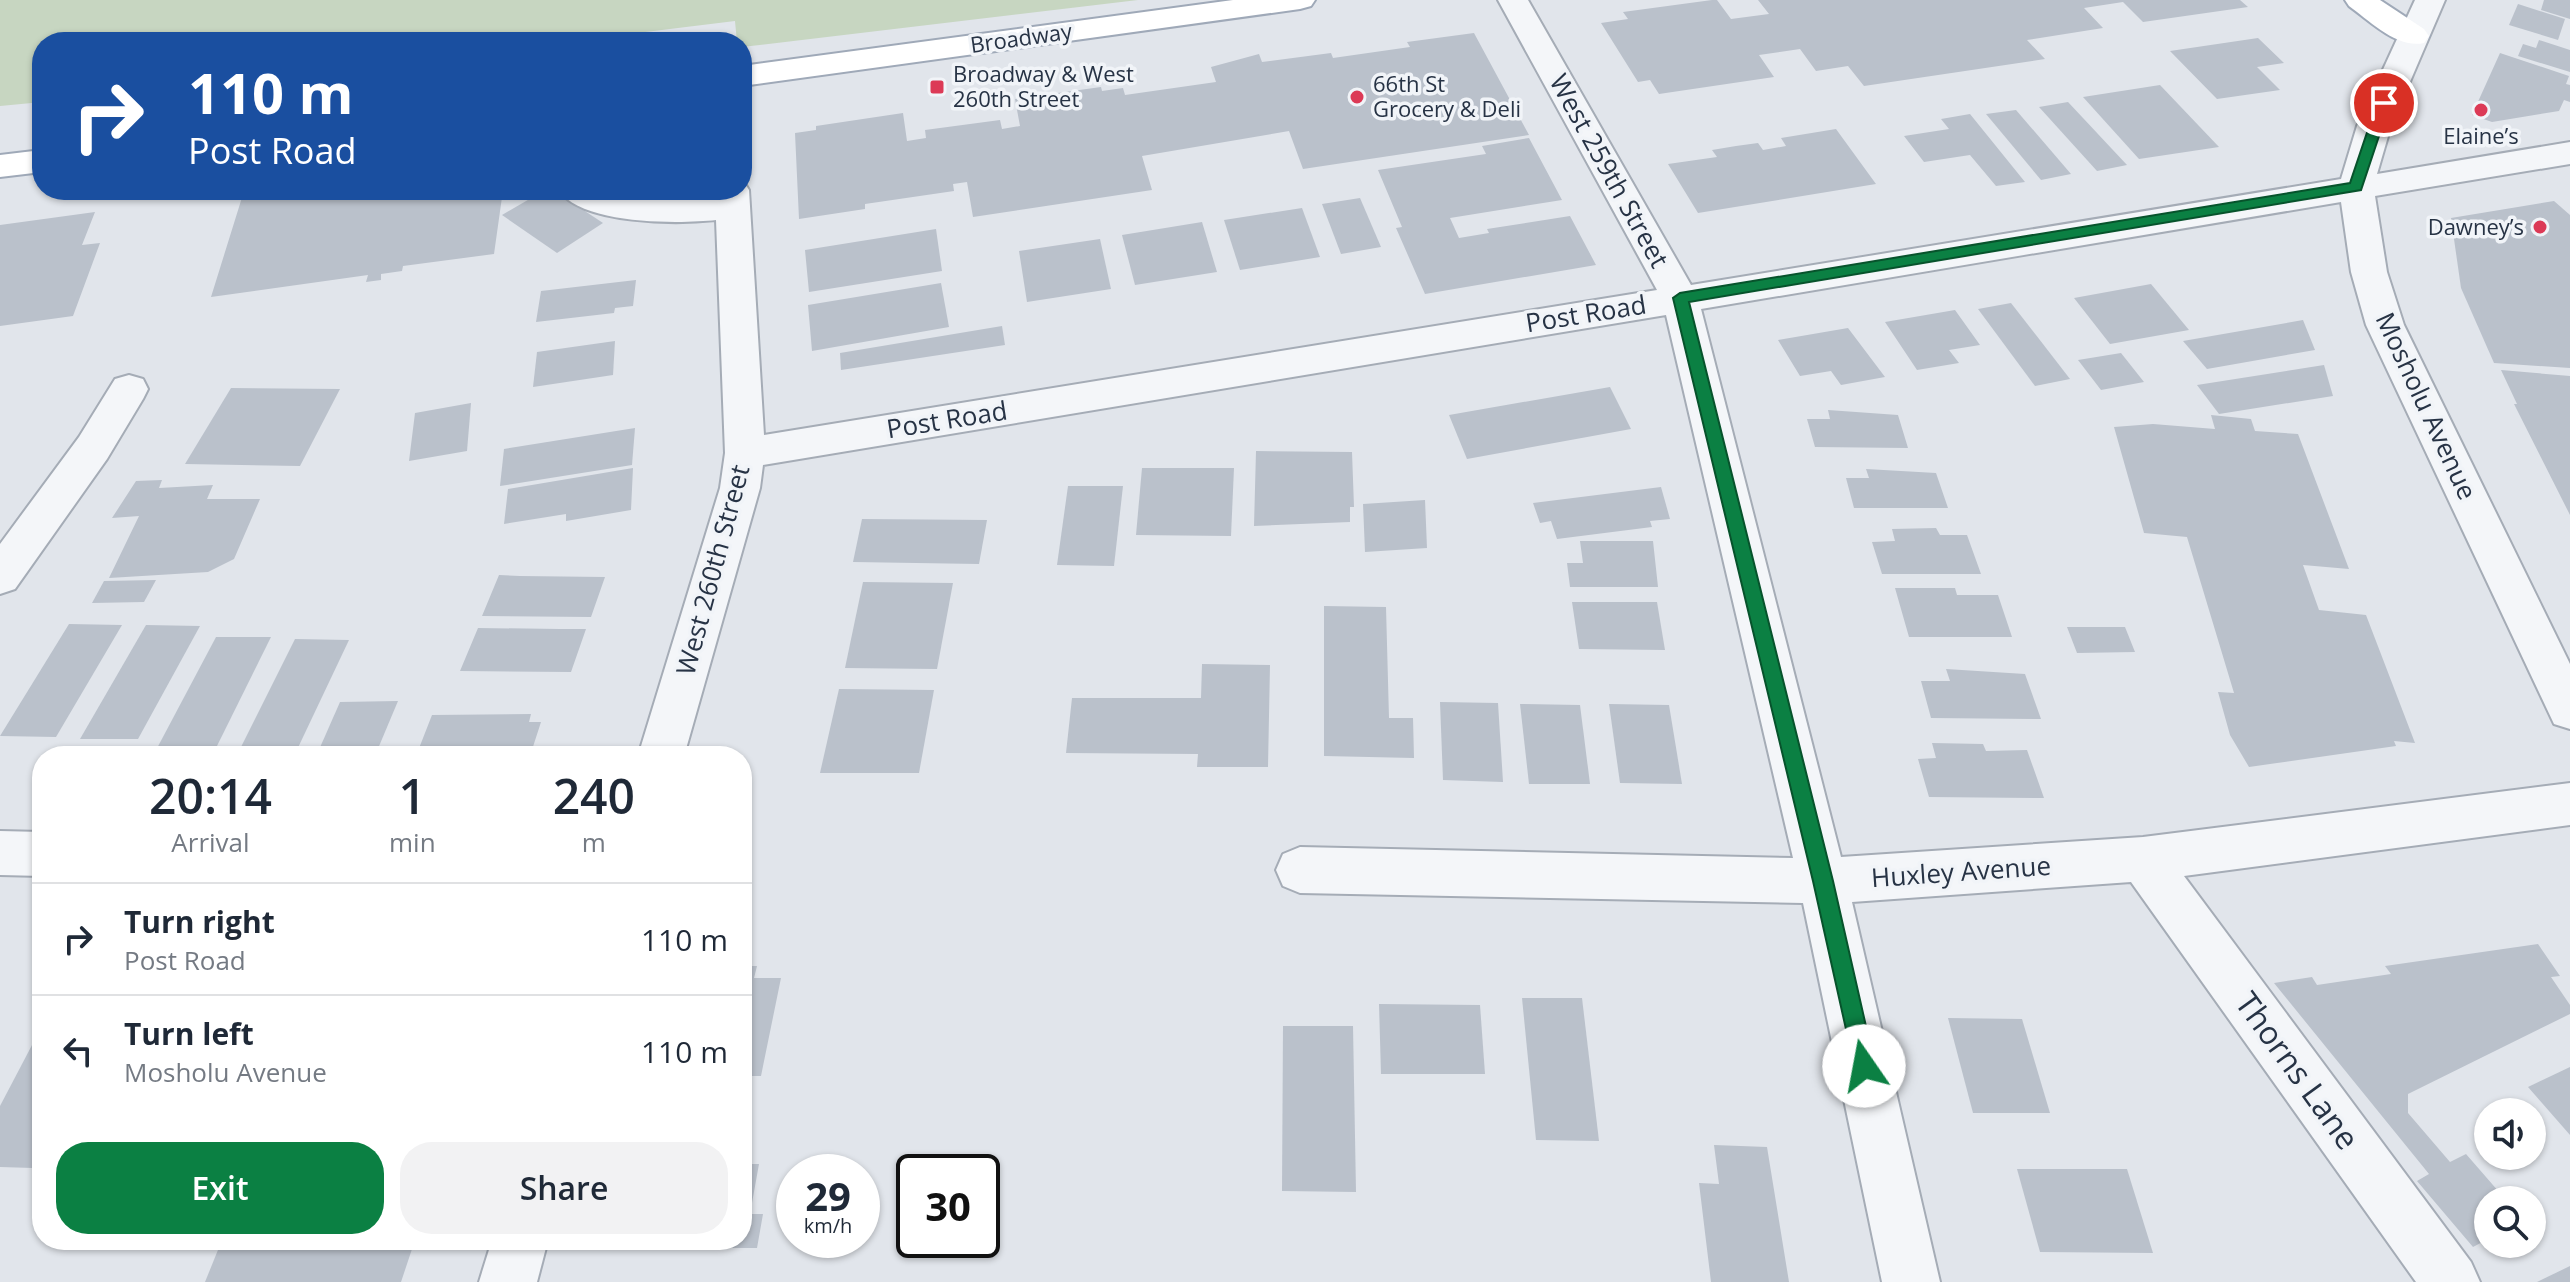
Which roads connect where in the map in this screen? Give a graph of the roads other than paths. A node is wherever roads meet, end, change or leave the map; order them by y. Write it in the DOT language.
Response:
graph roads {
  1 [pos="1300,0"];
  2 [pos="1513,0"];
  3 [pos="2360,0"];
  4 [pos="2430,0"];
  5 [pos="2413,36"];
  6 [pos="752,75"];
  7 [pos="2570,153"];
  8 [pos="32,162"];
  9 [pos="0,166"];
  10 [pos="2356,187"];
  11 [pos="595,200"];
  12 [pos="723,200"];
  13 [pos="733,200"];
  14 [pos="1680,298"];
  15 [pos="129,389"];
  16 [pos="745,453"];
  17 [pos="0,577"];
  18 [pos="2570,710"];
  19 [pos="664,746"];
  20 [pos="2570,804"];
  21 [pos="0,853"];
  22 [pos="32,854"];
  23 [pos="2143,859"];
  24 [pos="1300,870"];
  25 [pos="1823,881"];
  26 [pos="517,1250"];
  27 [pos="508,1282"];
  28 [pos="1911,1282"];
  29 [pos="2451,1282"];
  1 -- 6 [label="main road, Broadway"];
  2 -- 14 [label="street, West 259th Street"];
  3 -- 5 [label="main road"];
  4 -- 5 [label="street, Mosholu Avenue"];
  5 -- 10 [label="street, Mosholu Avenue"];
  7 -- 10 [label="street, Post Road"];
  8 -- 9 [label="main road"];
  10 -- 14 [label="street, Post Road"];
  10 -- 18 [label="street, Mosholu Avenue"];
  11 -- 12 [label="street"];
  13 -- 16 [label="street, West 260th Street"];
  14 -- 16 [label="street, Post Road"];
  14 -- 25 [label="street, West 259th Street"];
  15 -- 17 [label="street"];
  16 -- 19 [label="street, West 260th Street"];
  20 -- 23 [label="street, Huxley Avenue"];
  21 -- 22 [label="street"];
  23 -- 25 [label="street, Huxley Avenue"];
  23 -- 29 [label="street, Thorns Lane"];
  24 -- 25 [label="street, Huxley Avenue"];
  25 -- 28 [label="street, West 259th Street"];
  26 -- 27 [label="street"];
}
